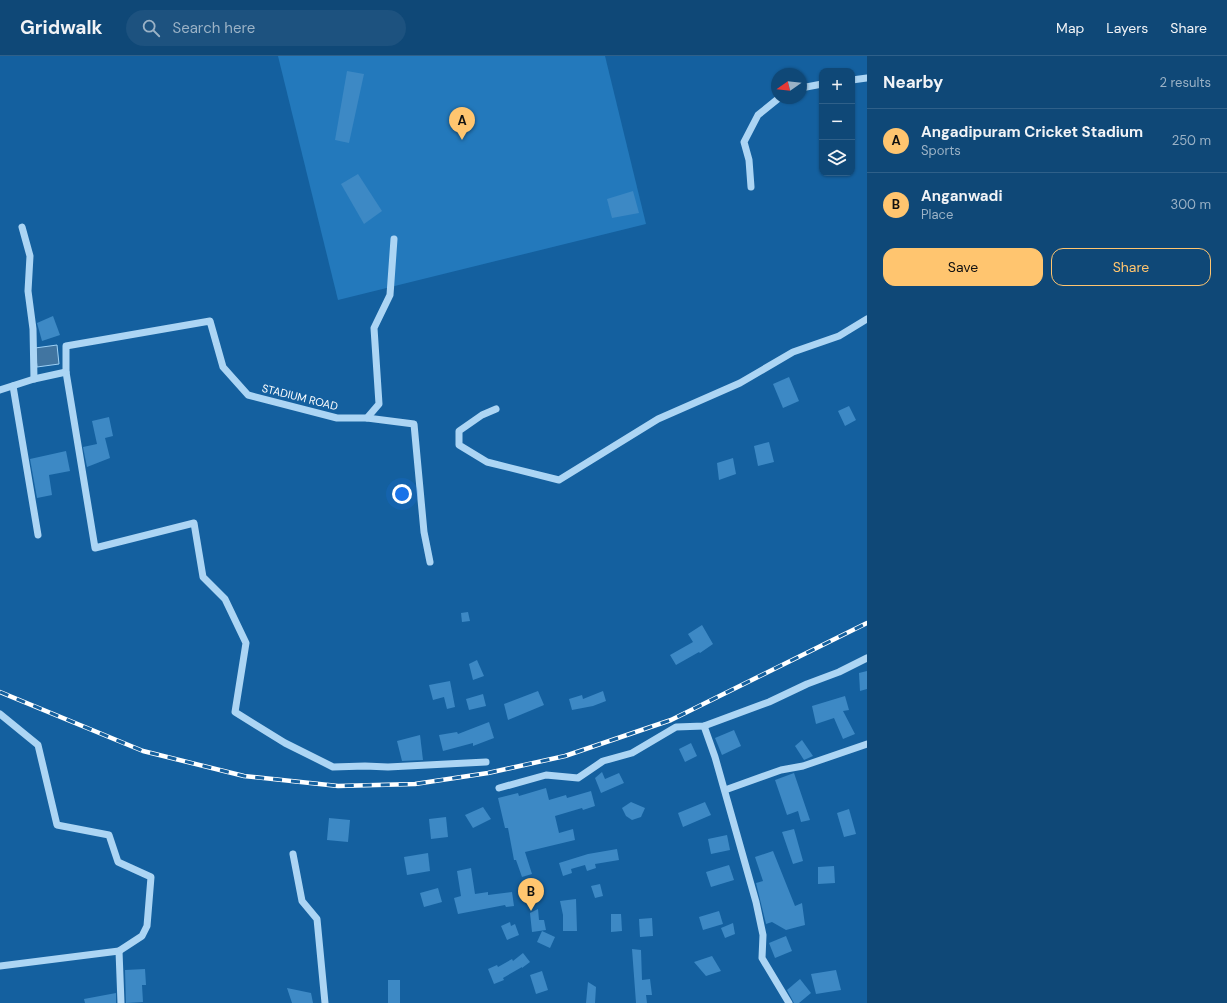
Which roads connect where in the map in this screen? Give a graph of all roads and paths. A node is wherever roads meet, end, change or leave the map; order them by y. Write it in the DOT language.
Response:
graph roads {
  1 [pos="867,78"];
  2 [pos="855,80"];
  3 [pos="819,85"];
  4 [pos="807,87"];
  5 [pos="772,104"];
  6 [pos="751,187"];
  7 [pos="22,227"];
  8 [pos="394,239"];
  9 [pos="867,319"];
  10 [pos="66,372"];
  11 [pos="34,379"];
  12 [pos="13,386"];
  13 [pos="0,390"];
  14 [pos="496,409"];
  15 [pos="367,418"];
  16 [pos="38,535"];
  17 [pos="430,562"];
  18 [pos="867,658"];
  19 [pos="0,714"];
  20 [pos="704,726"];
  21 [pos="867,744"];
  22 [pos="486,762"];
  23 [pos="498,788"];
  24 [pos="725,790"];
  25 [pos="293,854"];
  26 [pos="119,951"];
  27 [pos="0,966"];
  28 [pos="121,1003"];
  29 [pos="325,1003"];
  30 [pos="789,1003"];
  1 -- 2 [label="street"];
  3 -- 4 [label="street"];
  5 -- 6 [label="street"];
  7 -- 11 [label="street"];
  8 -- 15 [label="street"];
  9 -- 14 [label="street"];
  10 -- 11 [label="street"];
  10 -- 15 [label="street, STADIUM ROAD"];
  10 -- 22 [label="street"];
  11 -- 12 [label="street"];
  12 -- 13 [label="street"];
  12 -- 16 [label="street"];
  15 -- 17 [label="street"];
  18 -- 20 [label="street"];
  19 -- 26 [label="street"];
  20 -- 23 [label="street"];
  20 -- 24 [label="street"];
  21 -- 24 [label="street"];
  24 -- 30 [label="street"];
  25 -- 29 [label="street"];
  26 -- 27 [label="street"];
  26 -- 28 [label="street"];
}
